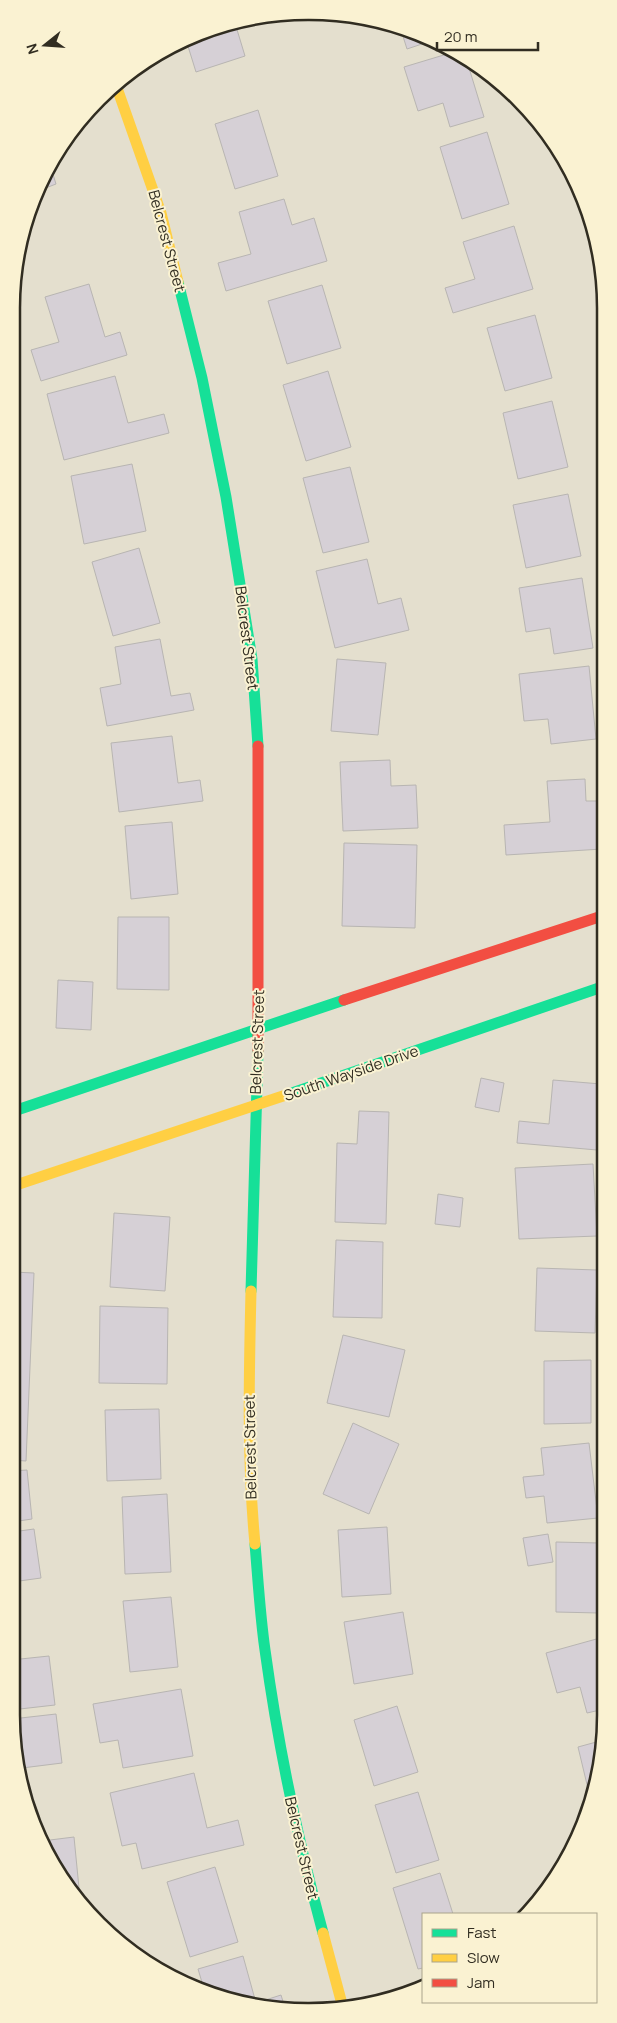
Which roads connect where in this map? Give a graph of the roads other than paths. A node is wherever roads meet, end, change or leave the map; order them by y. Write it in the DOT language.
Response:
graph roads {
  1 [pos="118,92"];
  2 [pos="597,918"];
  3 [pos="597,989"];
  4 [pos="259,1028"];
  5 [pos="255,1106"];
  6 [pos="20,1109"];
  7 [pos="20,1184"];
  8 [pos="341,2001"];
  1 -- 4 [label="street, Belcrest Street"];
  2 -- 4 [label="street"];
  3 -- 5 [label="street, South Wayside Drive"];
  4 -- 5 [label="street, Belcrest Street"];
  4 -- 6 [label="street"];
  5 -- 7 [label="street, South Wayside Drive"];
  5 -- 8 [label="street, Belcrest Street"];
}
